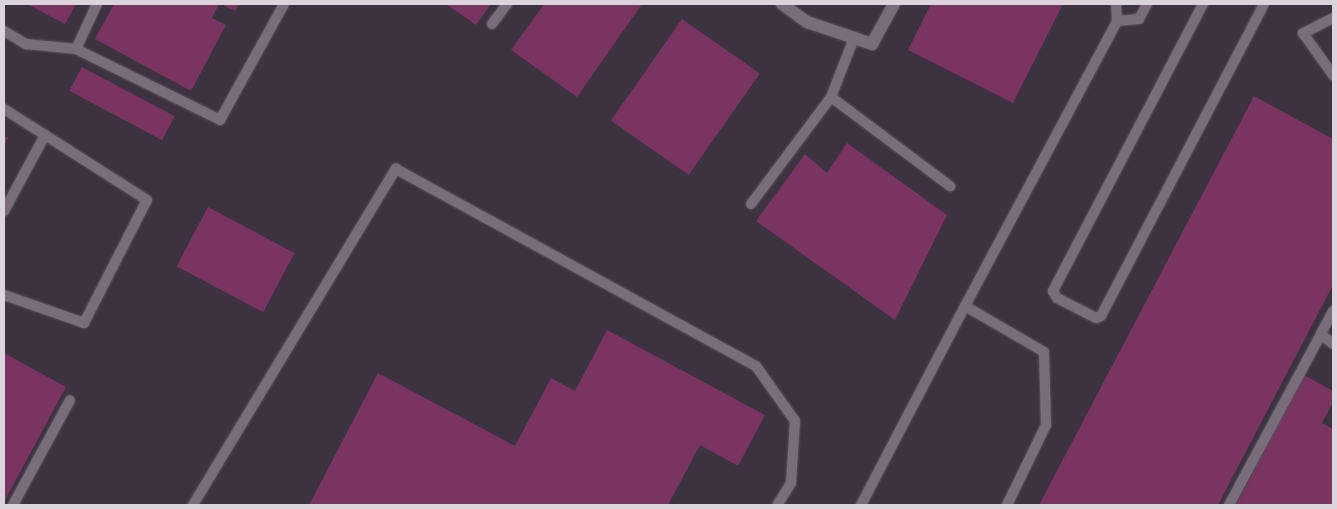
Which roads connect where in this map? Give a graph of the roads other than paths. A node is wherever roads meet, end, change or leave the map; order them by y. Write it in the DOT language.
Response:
graph roads {
  1 [pos="97,4"];
  2 [pos="284,4"];
  3 [pos="507,4"];
  4 [pos="782,4"];
  5 [pos="894,4"];
  6 [pos="1116,4"];
  7 [pos="1147,4"];
  8 [pos="1203,4"];
  9 [pos="1264,4"];
  10 [pos="1333,18"];
  11 [pos="1117,21"];
  12 [pos="492,24"];
  13 [pos="4,31"];
  14 [pos="854,38"];
  15 [pos="76,49"];
  16 [pos="1333,75"];
  17 [pos="831,97"];
  18 [pos="4,109"];
  19 [pos="45,135"];
  20 [pos="950,186"];
  21 [pos="750,204"];
  22 [pos="4,211"];
  23 [pos="4,294"];
  24 [pos="965,306"];
  25 [pos="1333,312"];
  26 [pos="1321,334"];
  27 [pos="1333,344"];
  28 [pos="70,400"];
  29 [pos="13,505"];
  30 [pos="193,505"];
  31 [pos="777,505"];
  32 [pos="861,505"];
  33 [pos="1007,505"];
  34 [pos="1229,505"];
  1 -- 15 [label="lane"];
  2 -- 15 [label="lane"];
  3 -- 12 [label="lane"];
  4 -- 14 [label="street"];
  5 -- 14 [label="street"];
  6 -- 11 [label="lane"];
  7 -- 11 [label="lane"];
  8 -- 9 [label="lane"];
  10 -- 16 [label="lane"];
  11 -- 24 [label="lane"];
  13 -- 15 [label="lane"];
  14 -- 17 [label="lane"];
  17 -- 20 [label="lane"];
  17 -- 21 [label="lane"];
  18 -- 19 [label="lane"];
  19 -- 22 [label="lane"];
  19 -- 23 [label="lane"];
  24 -- 32 [label="lane"];
  24 -- 33 [label="lane"];
  25 -- 26 [label="lane"];
  26 -- 27 [label="lane"];
  26 -- 34 [label="lane"];
  28 -- 29 [label="lane"];
  30 -- 31 [label="lane"];
}
